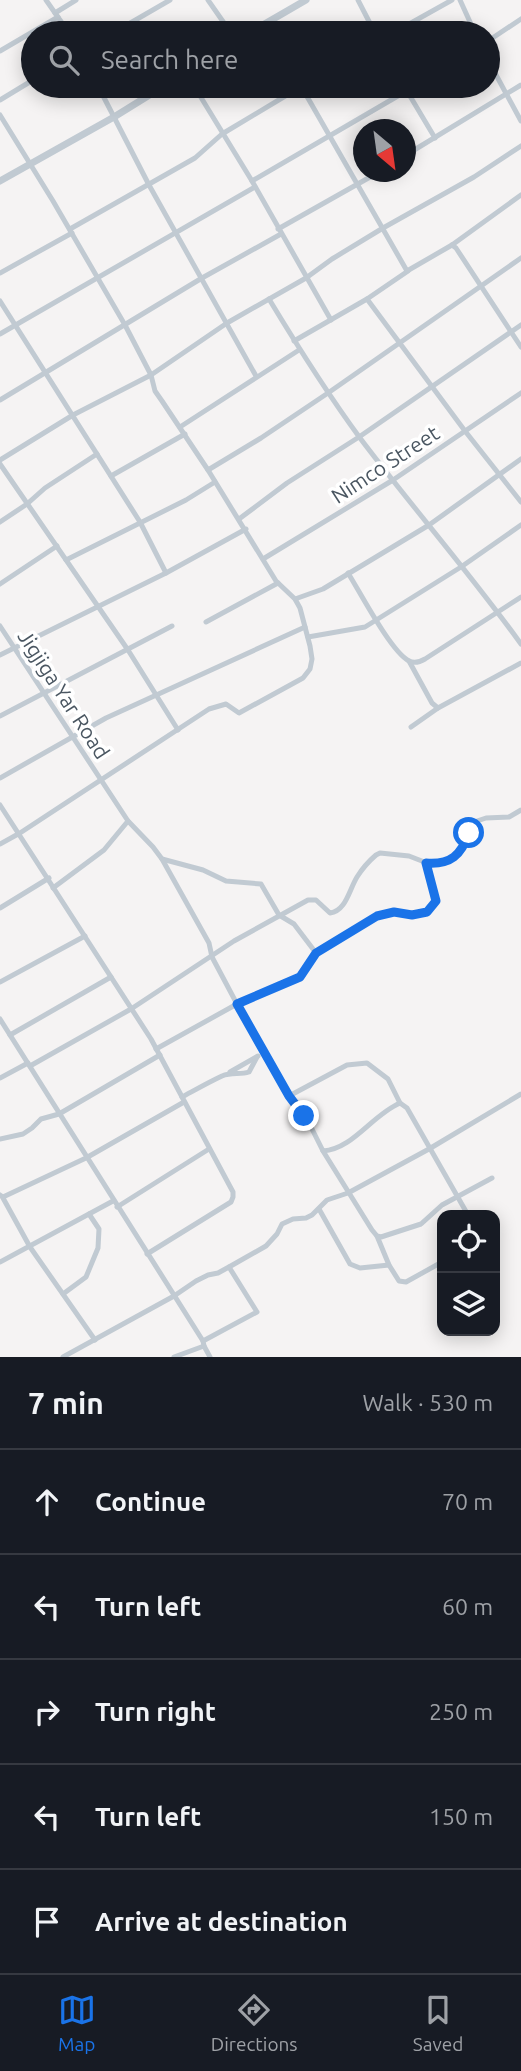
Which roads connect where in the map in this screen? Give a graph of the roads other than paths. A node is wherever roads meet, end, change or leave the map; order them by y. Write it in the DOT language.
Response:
graph roads {
  1 [pos="46,0"];
  2 [pos="76,0"];
  3 [pos="170,0"];
  4 [pos="208,0"];
  5 [pos="306,0"];
  6 [pos="358,0"];
  7 [pos="452,0"];
  8 [pos="460,0"];
  9 [pos="56,15"];
  10 [pos="521,19"];
  11 [pos="47,21"];
  12 [pos="60,21"];
  13 [pos="134,21"];
  14 [pos="223,21"];
  15 [pos="269,21"];
  16 [pos="369,21"];
  17 [pos="414,21"];
  18 [pos="470,21"];
  19 [pos="500,33"];
  20 [pos="21,38"];
  21 [pos="0,51"];
  22 [pos="500,84"];
  23 [pos="521,85"];
  24 [pos="21,87"];
  25 [pos="506,96"];
  26 [pos="104,98"];
  27 [pos="145,98"];
  28 [pos="201,98"];
  29 [pos="282,98"];
  30 [pos="309,98"];
  31 [pos="390,98"];
  32 [pos="412,98"];
  33 [pos="0,100"];
  34 [pos="0,115"];
  35 [pos="114,117"];
  36 [pos="521,121"];
  37 [pos="222,134"];
  38 [pos="330,135"];
  39 [pos="435,138"];
  40 [pos="521,146"];
  41 [pos="416,149"];
  42 [pos="30,163"];
  43 [pos="0,181"];
  44 [pos="362,182"];
  45 [pos="253,184"];
  46 [pos="358,184"];
  47 [pos="149,185"];
  48 [pos="521,195"];
  49 [pos="383,228"];
  50 [pos="71,231"];
  51 [pos="280,232"];
  52 [pos="175,233"];
  53 [pos="452,245"];
  54 [pos="521,258"];
  55 [pos="408,271"];
  56 [pos="0,273"];
  57 [pos="98,278"];
  58 [pos="202,278"];
  59 [pos="306,278"];
  60 [pos="480,287"];
  61 [pos="269,299"];
  62 [pos="367,299"];
  63 [pos="0,301"];
  64 [pos="331,320"];
  65 [pos="227,323"];
  66 [pos="125,325"];
  67 [pos="521,325"];
  68 [pos="15,326"];
  69 [pos="511,332"];
  70 [pos="0,334"];
  71 [pos="294,341"];
  72 [pos="399,343"];
  73 [pos="521,347"];
  74 [pos="299,350"];
  75 [pos="44,373"];
  76 [pos="151,375"];
  77 [pos="256,376"];
  78 [pos="433,387"];
  79 [pos="328,393"];
  80 [pos="521,393"];
  81 [pos="0,400"];
  82 [pos="73,415"];
  83 [pos="180,427"];
  84 [pos="465,432"];
  85 [pos="185,434"];
  86 [pos="359,437"];
  87 [pos="97,454"];
  88 [pos="521,459"];
  89 [pos="0,462"];
  90 [pos="208,470"];
  91 [pos="499,475"];
  92 [pos="111,476"];
  93 [pos="393,480"];
  94 [pos="215,482"];
  95 [pos="521,502"];
  96 [pos="27,505"];
  97 [pos="239,519"];
  98 [pos="0,522"];
  99 [pos="140,522"];
  100 [pos="429,525"];
  101 [pos="521,526"];
  102 [pos="246,529"];
  103 [pos="57,546"];
  104 [pos="263,559"];
  105 [pos="66,560"];
  106 [pos="461,567"];
  107 [pos="166,573"];
  108 [pos="348,573"];
  109 [pos="278,583"];
  110 [pos="0,584"];
  111 [pos="521,597"];
  112 [pos="295,599"];
  113 [pos="97,606"];
  114 [pos="497,611"];
  115 [pos="376,620"];
  116 [pos="206,622"];
  117 [pos="0,626"];
  118 [pos="172,626"];
  119 [pos="305,627"];
  120 [pos="308,637"];
  121 [pos="521,644"];
  122 [pos="14,647"];
  123 [pos="128,650"];
  124 [pos="0,655"];
  125 [pos="409,661"];
  126 [pos="521,663"];
  127 [pos="44,694"];
  128 [pos="156,694"];
  129 [pos="438,708"];
  130 [pos="0,716"];
  131 [pos="411,727"];
  132 [pos="178,730"];
  133 [pos="72,736"];
  134 [pos="0,778"];
  135 [pos="101,779"];
  136 [pos="0,804"];
  137 [pos="521,810"];
  138 [pos="128,821"];
  139 [pos="20,833"];
  140 [pos="0,844"];
  141 [pos="162,859"];
  142 [pos="426,863"];
  143 [pos="49,878"];
  144 [pos="53,888"];
  145 [pos="0,908"];
  146 [pos="279,915"];
  147 [pos="85,936"];
  148 [pos="316,953"];
  149 [pos="212,957"];
  150 [pos="111,977"];
  151 [pos="0,982"];
  152 [pos="237,1004"];
  153 [pos="131,1009"];
  154 [pos="0,1019"];
  155 [pos="10,1035"];
  156 [pos="156,1049"];
  157 [pos="160,1055"];
  158 [pos="260,1055"];
  159 [pos="29,1064"];
  160 [pos="223,1075"];
  161 [pos="0,1078"];
  162 [pos="521,1094"];
  163 [pos="289,1096"];
  164 [pos="183,1099"];
  165 [pos="400,1103"];
  166 [pos="59,1114"];
  167 [pos="0,1139"];
  168 [pos="209,1149"];
  169 [pos="429,1149"];
  170 [pos="323,1151"];
  171 [pos="86,1158"];
  172 [pos="492,1178"];
  173 [pos="348,1193"];
  174 [pos="1,1197"];
  175 [pos="457,1198"];
  176 [pos="113,1201"];
  177 [pos="117,1207"];
  178 [pos="319,1209"];
  179 [pos="464,1210"];
  180 [pos="89,1214"];
  181 [pos="377,1236"];
  182 [pos="30,1247"];
  183 [pos="147,1254"];
  184 [pos="0,1262"];
  185 [pos="389,1265"];
  186 [pos="437,1265"];
  187 [pos="229,1267"];
  188 [pos="63,1294"];
  189 [pos="174,1296"];
  190 [pos="95,1340"];
  191 [pos="203,1343"];
  192 [pos="63,1357"];
  193 [pos="174,1357"];
  194 [pos="210,1357"];
  1 -- 9 [label="street"];
  2 -- 9 [label="street"];
  3 -- 13 [label="street"];
  4 -- 14 [label="street"];
  5 -- 15 [label="street"];
  6 -- 16 [label="street"];
  7 -- 17 [label="street"];
  8 -- 18 [label="street"];
  9 -- 11 [label="street"];
  9 -- 12 [label="street"];
  10 -- 19 [label="street"];
  20 -- 21 [label="street"];
  22 -- 25 [label="street"];
  23 -- 25 [label="street"];
  24 -- 33 [label="street"];
  25 -- 36 [label="street"];
  25 -- 39 [label="street"];
  26 -- 35 [label="street"];
  27 -- 35 [label="street"];
  28 -- 37 [label="street"];
  29 -- 37 [label="street"];
  30 -- 38 [label="street"];
  31 -- 38 [label="street"];
  32 -- 39 [label="street"];
  34 -- 42 [label="street"];
  35 -- 42 [label="street"];
  35 -- 47 [label="street"];
  37 -- 45 [label="street"];
  37 -- 47 [label="street"];
  38 -- 45 [label="street"];
  38 -- 46 [label="street"];
  39 -- 41 [label="street"];
  40 -- 49 [label="street"];
  42 -- 43 [label="street"];
  42 -- 50 [label="street"];
  44 -- 46 [label="street"];
  45 -- 51 [label="street"];
  45 -- 52 [label="street"];
  46 -- 49 [label="street"];
  46 -- 51 [label="street"];
  47 -- 50 [label="street"];
  47 -- 52 [label="street"];
  48 -- 53 [label="street"];
  49 -- 55 [label="street"];
  49 -- 59 [label="street"];
  50 -- 56 [label="street"];
  50 -- 57 [label="street"];
  51 -- 58 [label="street"];
  51 -- 59 [label="street"];
  52 -- 57 [label="street"];
  52 -- 58 [label="street"];
  53 -- 55 [label="street"];
  53 -- 60 [label="street"];
  54 -- 60 [label="street"];
  55 -- 62 [label="street"];
  57 -- 66 [label="street"];
  57 -- 68 [label="street"];
  58 -- 65 [label="street"];
  58 -- 66 [label="street"];
  59 -- 61 [label="street"];
  59 -- 64 [label="street"];
  60 -- 69 [label="street"];
  60 -- 72 [label="street"];
  61 -- 65 [label="street"];
  61 -- 71 [label="street"];
  62 -- 64 [label="street"];
  62 -- 72 [label="street"];
  63 -- 68 [label="street"];
  64 -- 71 [label="street"];
  65 -- 76 [label="street"];
  65 -- 77 [label="street"];
  66 -- 75 [label="street"];
  66 -- 76 [label="street"];
  67 -- 69 [label="street"];
  68 -- 70 [label="street"];
  68 -- 75 [label="street"];
  69 -- 73 [label="street"];
  69 -- 78 [label="street"];
  71 -- 74 [label="street"];
  72 -- 78 [label="street"];
  72 -- 79 [label="street"];
  74 -- 77 [label="street"];
  74 -- 79 [label="street"];
  75 -- 81 [label="street"];
  75 -- 82 [label="street"];
  76 -- 82 [label="street"];
  76 -- 83 [label="street"];
  77 -- 83 [label="street"];
  78 -- 84 [label="street"];
  78 -- 86 [label="street"];
  79 -- 86 [label="street"];
  79 -- 90 [label="street"];
  80 -- 84 [label="street, Nimco Street"];
  82 -- 87 [label="street"];
  82 -- 89 [label="street"];
  83 -- 85 [label="street"];
  84 -- 91 [label="street"];
  84 -- 93 [label="street, Nimco Street"];
  85 -- 90 [label="street"];
  85 -- 92 [label="street"];
  86 -- 93 [label="street"];
  86 -- 97 [label="street"];
  87 -- 92 [label="street"];
  87 -- 96 [label="street"];
  88 -- 91 [label="street"];
  89 -- 96 [label="street"];
  90 -- 94 [label="street"];
  91 -- 95 [label="street"];
  91 -- 100 [label="street"];
  92 -- 99 [label="street"];
  93 -- 100 [label="street"];
  93 -- 104 [label="street, Nimco Street"];
  94 -- 97 [label="street"];
  94 -- 99 [label="street"];
  96 -- 98 [label="street"];
  96 -- 103 [label="street"];
  97 -- 102 [label="street"];
  99 -- 105 [label="street"];
  99 -- 107 [label="street"];
  100 -- 106 [label="street"];
  100 -- 108 [label="street"];
  101 -- 106 [label="street"];
  102 -- 104 [label="street"];
  102 -- 107 [label="street"];
  103 -- 105 [label="street"];
  103 -- 110 [label="street"];
  104 -- 109 [label="street"];
  105 -- 113 [label="street"];
  106 -- 114 [label="street"];
  106 -- 115 [label="street"];
  107 -- 113 [label="street"];
  108 -- 112 [label="street"];
  108 -- 115 [label="street"];
  109 -- 112 [label="street"];
  109 -- 116 [label="street"];
  111 -- 114 [label="street"];
  112 -- 119 [label="street"];
  113 -- 122 [label="street"];
  113 -- 123 [label="street"];
  114 -- 121 [label="street"];
  114 -- 125 [label="street"];
  115 -- 120 [label="street"];
  115 -- 125 [label="street"];
  117 -- 122 [label="street, Jigjiga Yar Road"];
  118 -- 123 [label="street"];
  119 -- 120 [label="street"];
  119 -- 128 [label="street"];
  120 -- 132 [label="street"];
  122 -- 124 [label="street"];
  122 -- 127 [label="street, Jigjiga Yar Road"];
  123 -- 127 [label="street"];
  123 -- 128 [label="street"];
  125 -- 129 [label="street"];
  126 -- 129 [label="street"];
  127 -- 130 [label="street"];
  127 -- 133 [label="street, Jigjiga Yar Road"];
  128 -- 132 [label="street"];
  128 -- 133 [label="street"];
  129 -- 131 [label="street"];
  132 -- 135 [label="street"];
  133 -- 134 [label="street"];
  133 -- 135 [label="street, Jigjiga Yar Road"];
  135 -- 138 [label="street, Jigjiga Yar Road"];
  135 -- 139 [label="street"];
  136 -- 139 [label="street"];
  137 -- 142 [label="street"];
  138 -- 141 [label="street, Jigjiga Yar Road"];
  138 -- 144 [label="street"];
  139 -- 140 [label="street"];
  139 -- 143 [label="street"];
  141 -- 146 [label="street"];
  141 -- 149 [label="street, Jigjiga Yar Road"];
  142 -- 146 [label="street"];
  142 -- 148 [label="street"];
  143 -- 144 [label="street"];
  143 -- 145 [label="street"];
  144 -- 147 [label="street"];
  146 -- 148 [label="street"];
  146 -- 149 [label="street"];
  147 -- 150 [label="street"];
  147 -- 151 [label="street"];
  148 -- 152 [label="street"];
  149 -- 152 [label="street, Jigjiga Yar Road"];
  149 -- 153 [label="street"];
  150 -- 153 [label="street"];
  150 -- 155 [label="street"];
  152 -- 156 [label="street"];
  152 -- 158 [label="street, Jigjiga Yar Road"];
  153 -- 156 [label="street"];
  153 -- 159 [label="street"];
  154 -- 155 [label="street"];
  155 -- 159 [label="street"];
  156 -- 157 [label="street"];
  157 -- 164 [label="street"];
  157 -- 166 [label="street"];
  158 -- 160 [label="street"];
  158 -- 160 [label="street"];
  158 -- 163 [label="street, Jigjiga Yar Road"];
  159 -- 161 [label="street"];
  159 -- 166 [label="street"];
  160 -- 164 [label="street"];
  162 -- 169 [label="street"];
  163 -- 165 [label="street"];
  163 -- 170 [label="street, Jigjiga Yar Road"];
  164 -- 168 [label="street"];
  164 -- 171 [label="street"];
  165 -- 169 [label="street"];
  165 -- 170 [label="street"];
  166 -- 167 [label="street"];
  166 -- 171 [label="street"];
  168 -- 177 [label="street"];
  168 -- 183 [label="street"];
  169 -- 173 [label="street"];
  169 -- 175 [label="street"];
  170 -- 173 [label="street, Jigjiga Yar Road"];
  171 -- 174 [label="street"];
  171 -- 176 [label="street"];
  172 -- 175 [label="street"];
  173 -- 178 [label="street"];
  173 -- 181 [label="street, Jigjiga Yar Road"];
  174 -- 182 [label="street"];
  175 -- 179 [label="street"];
  175 -- 181 [label="street"];
  176 -- 177 [label="street"];
  176 -- 180 [label="street"];
  177 -- 183 [label="street"];
  178 -- 185 [label="street"];
  178 -- 187 [label="street"];
  180 -- 182 [label="street"];
  180 -- 188 [label="street"];
  181 -- 185 [label="street, Jigjiga Yar Road"];
  182 -- 184 [label="street"];
  182 -- 188 [label="street"];
  183 -- 189 [label="street"];
  185 -- 186 [label="street"];
  187 -- 189 [label="street"];
  187 -- 191 [label="street"];
  188 -- 190 [label="street"];
  189 -- 190 [label="street"];
  189 -- 191 [label="street"];
  190 -- 192 [label="street"];
  191 -- 193 [label="street"];
  191 -- 194 [label="street"];
}
